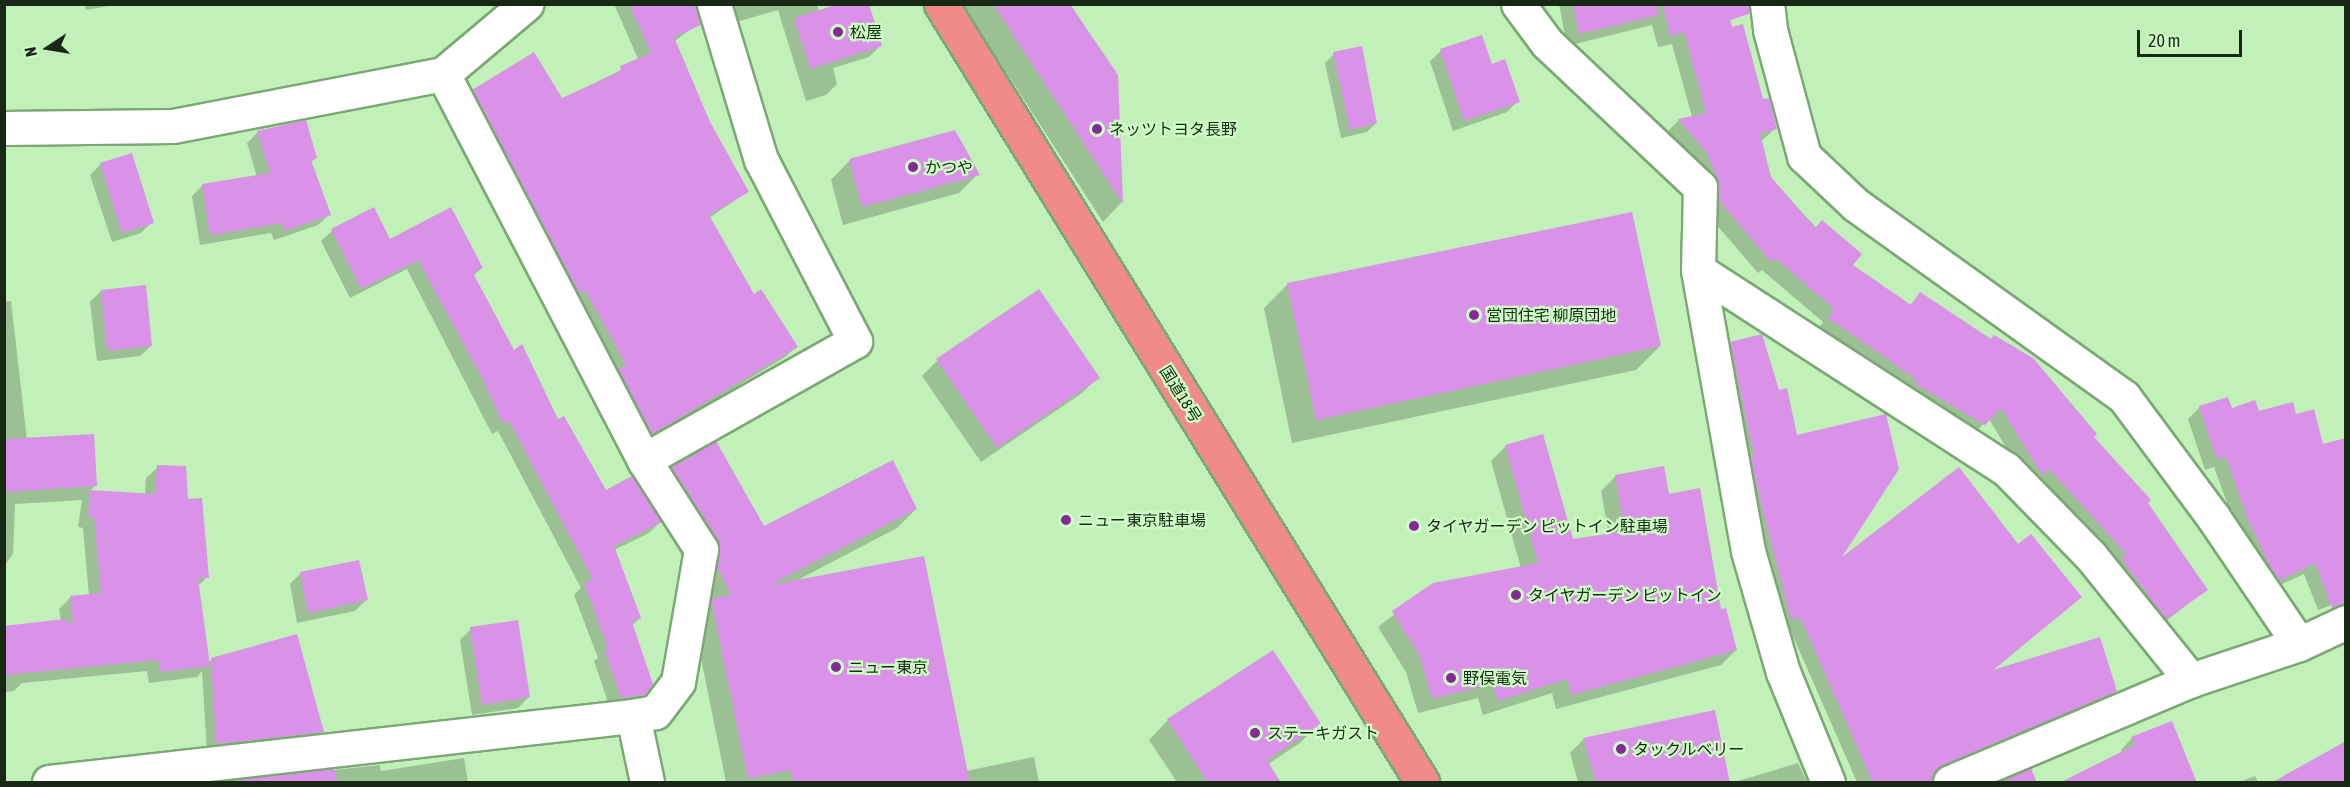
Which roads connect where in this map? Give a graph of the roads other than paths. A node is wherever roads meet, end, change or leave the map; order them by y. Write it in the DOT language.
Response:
graph roads {
  1 [pos="526,4"];
  2 [pos="714,4"];
  3 [pos="941,4"];
  4 [pos="1518,4"];
  5 [pos="1767,4"];
  6 [pos="443,74"];
  7 [pos="4,128"];
  8 [pos="1698,270"];
  9 [pos="644,460"];
  10 [pos="2346,622"];
  11 [pos="2299,644"];
  12 [pos="2191,680"];
  13 [pos="633,716"];
  14 [pos="49,783"];
  15 [pos="646,783"];
  16 [pos="1422,783"];
  17 [pos="1828,783"];
  18 [pos="1950,783"];
  1 -- 6 [label="street"];
  2 -- 9 [label="street"];
  3 -- 16 [label="highway, 国道18号"];
  4 -- 8 [label="street"];
  5 -- 11 [label="street"];
  6 -- 7 [label="street"];
  6 -- 9 [label="street"];
  8 -- 12 [label="street"];
  8 -- 17 [label="street"];
  9 -- 13 [label="street"];
  10 -- 11 [label="street"];
  11 -- 12 [label="street"];
  12 -- 18 [label="street"];
  13 -- 14 [label="street"];
  13 -- 15 [label="street"];
}
